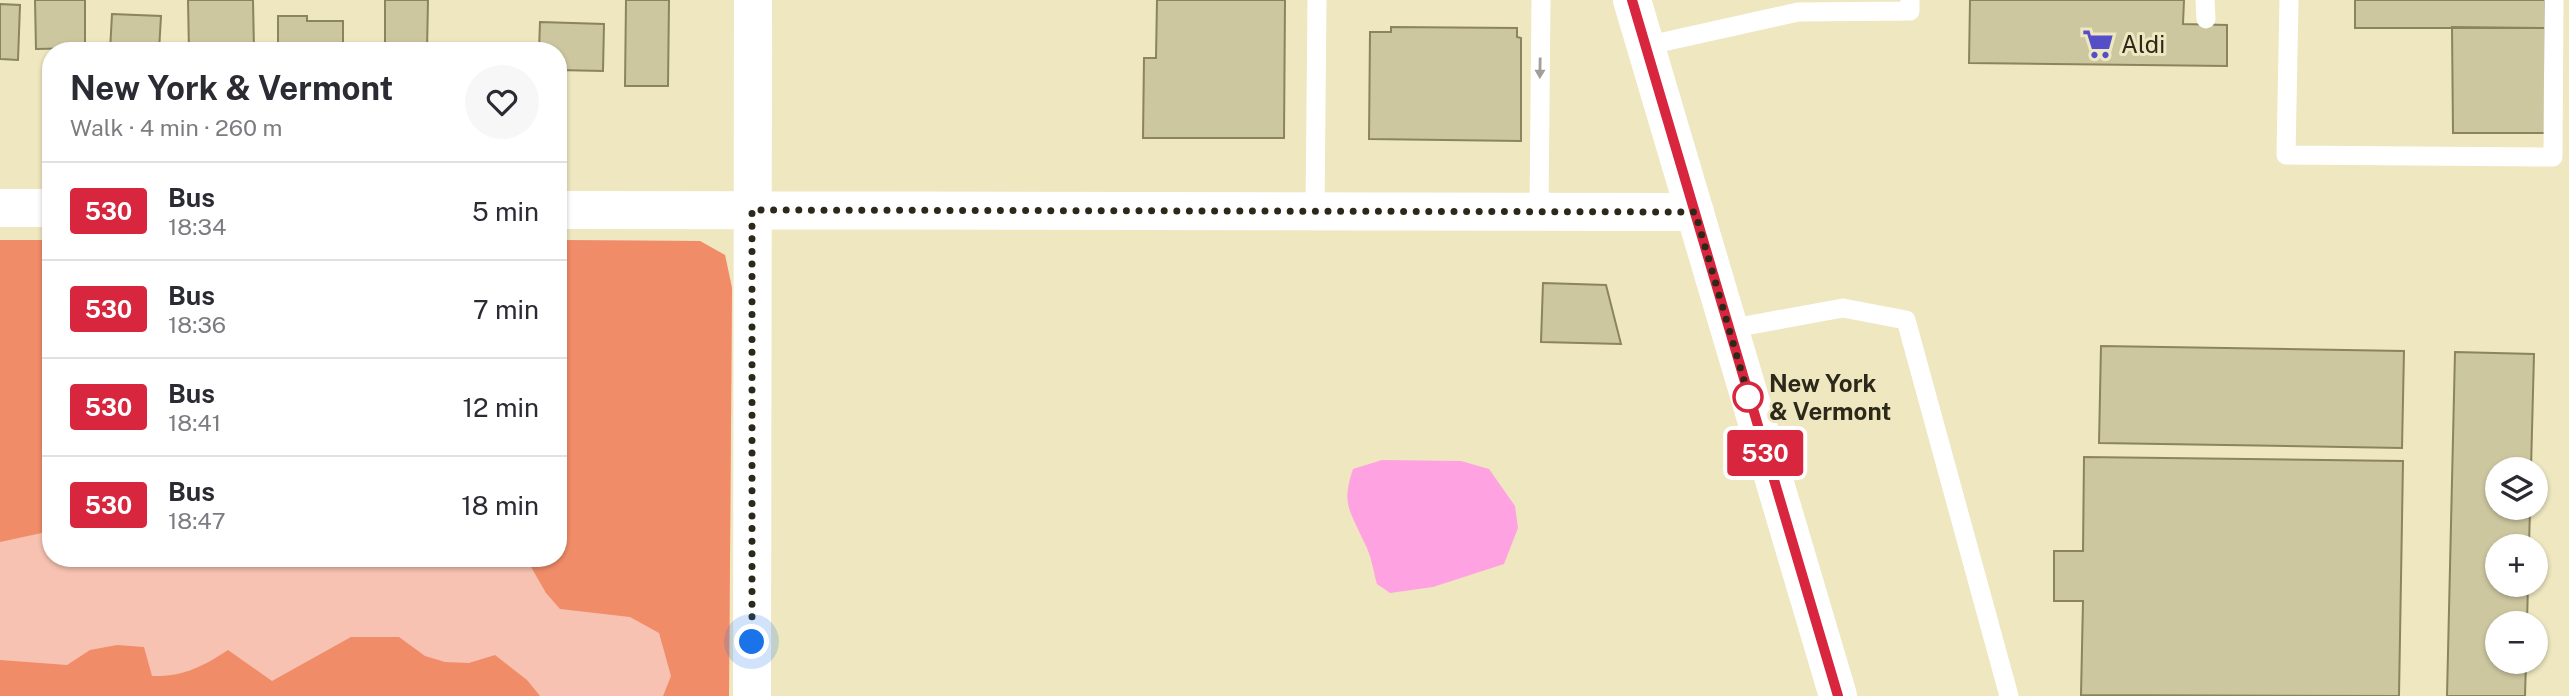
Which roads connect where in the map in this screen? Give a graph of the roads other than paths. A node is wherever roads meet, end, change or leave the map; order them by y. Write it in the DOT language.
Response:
graph roads {
  1 [pos="753,0"];
  2 [pos="1317,0"];
  3 [pos="1541,0"];
  4 [pos="1632,0"];
  5 [pos="1910,0"];
  6 [pos="2289,0"];
  7 [pos="2554,0"];
  8 [pos="1798,6"];
  9 [pos="1645,46"];
  10 [pos="0,208"];
  11 [pos="42,208"];
  12 [pos="567,209"];
  13 [pos="752,210"];
  14 [pos="1539,211"];
  15 [pos="1315,212"];
  16 [pos="1695,212"];
  17 [pos="1728,329"];
  18 [pos="752,696"];
  19 [pos="1838,696"];
  20 [pos="2009,696"];
  1 -- 13 [label="street"];
  2 -- 15 [label="lane"];
  3 -- 14 [label="lane, one-way"];
  4 -- 9 [label="street"];
  5 -- 8 [label="lane"];
  6 -- 7 [label="lane"];
  8 -- 9 [label="lane"];
  9 -- 16 [label="street"];
  10 -- 11 [label="street"];
  12 -- 13 [label="street"];
  13 -- 15 [label="street"];
  13 -- 18 [label="street"];
  14 -- 15 [label="street"];
  14 -- 16 [label="street"];
  16 -- 17 [label="street"];
  17 -- 19 [label="street"];
  17 -- 20 [label="lane"];
}
